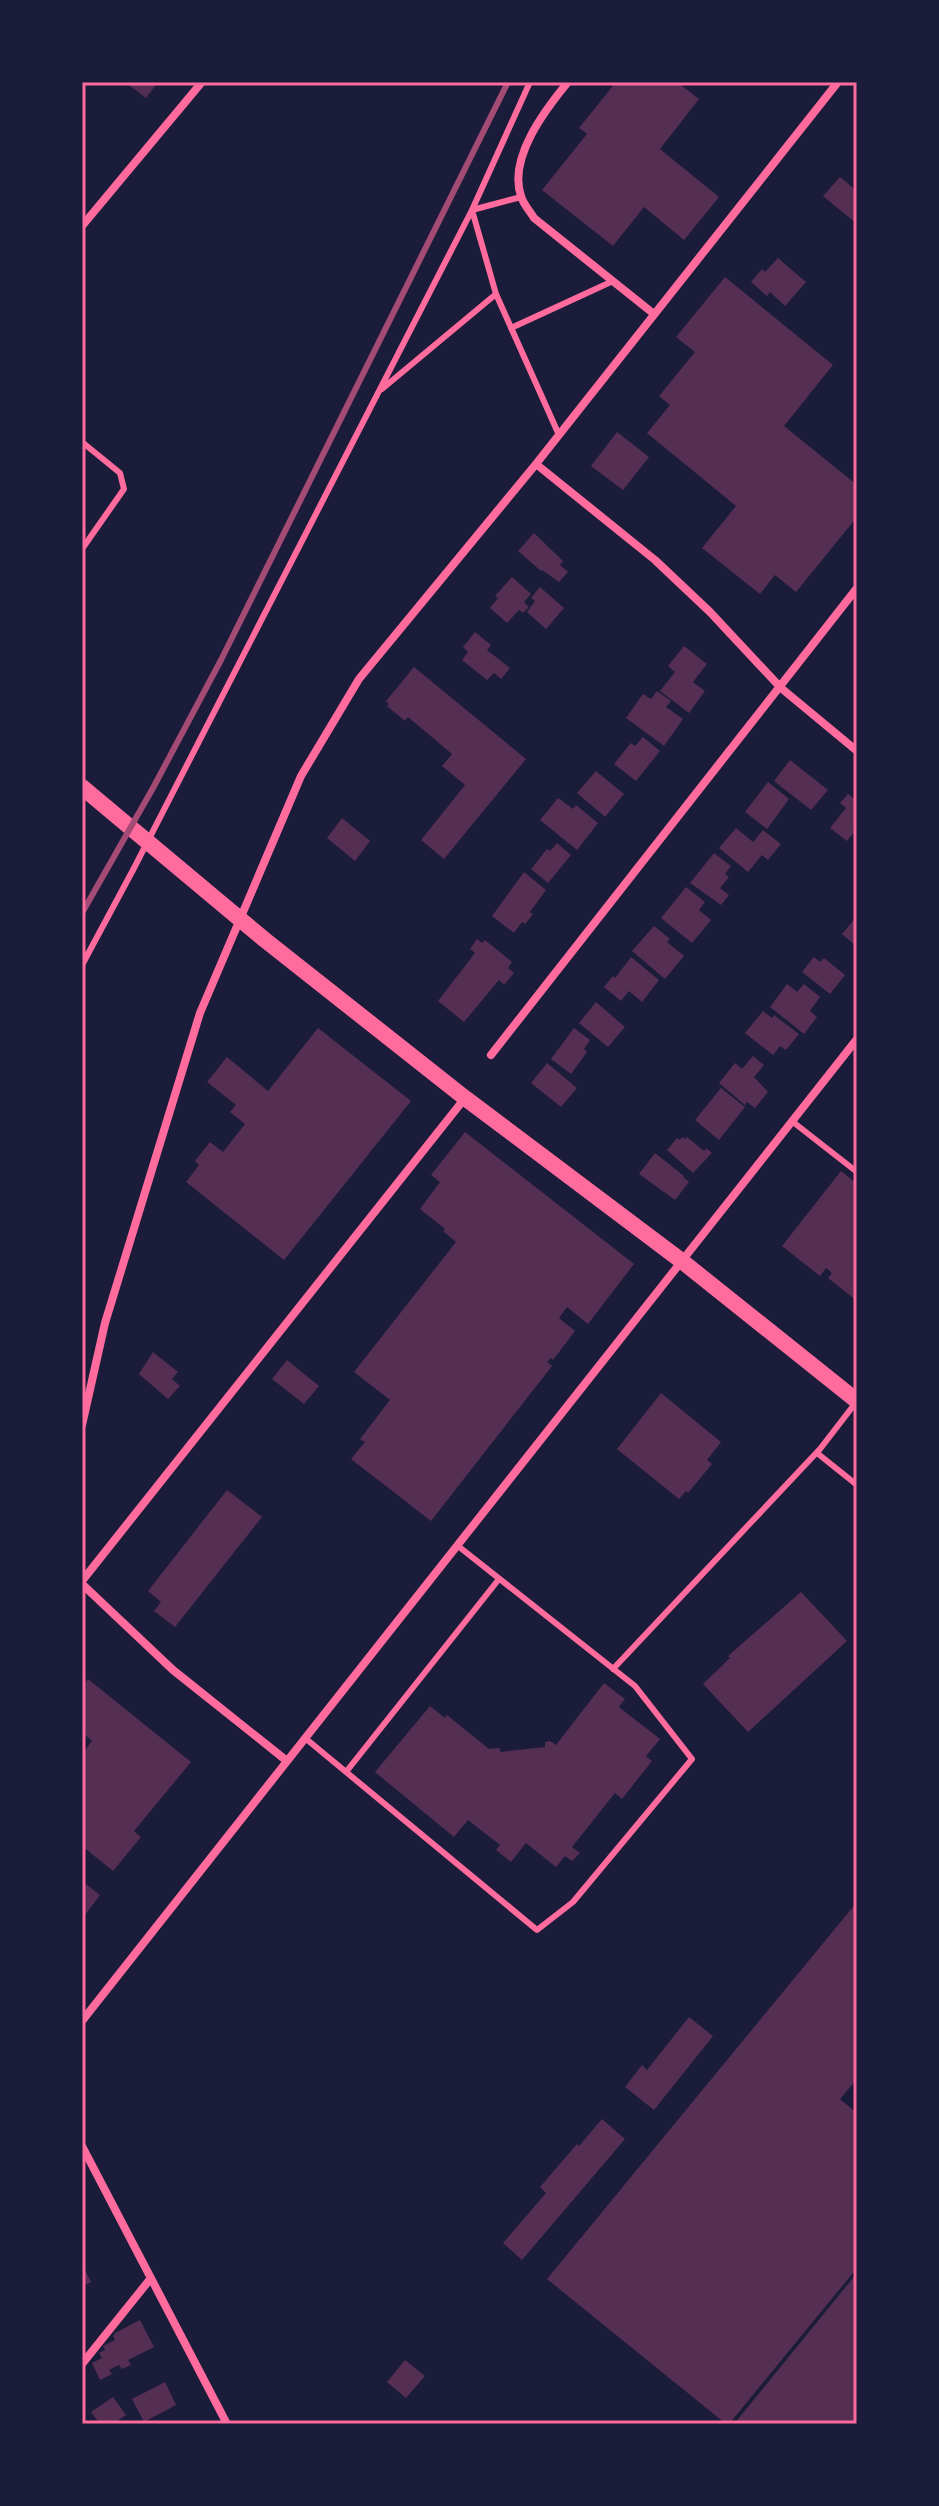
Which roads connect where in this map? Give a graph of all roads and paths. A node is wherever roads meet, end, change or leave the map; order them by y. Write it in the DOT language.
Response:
graph roads {
  1 [pos="202,82"];
  2 [pos="530,82"];
  3 [pos="568,82"];
  4 [pos="838,82"];
  5 [pos="521,197"];
  6 [pos="472,210"];
  7 [pos="82,226"];
  8 [pos="613,281"];
  9 [pos="496,294"];
  10 [pos="654,314"];
  11 [pos="511,328"];
  12 [pos="379,391"];
  13 [pos="559,435"];
  14 [pos="82,442"];
  15 [pos="536,464"];
  16 [pos="82,549"];
  17 [pos="857,588"];
  18 [pos="781,688"];
  19 [pos="857,751"];
  20 [pos="82,787"];
  21 [pos="82,965"];
  22 [pos="857,1039"];
  23 [pos="491,1055"];
  24 [pos="465,1098"];
  25 [pos="793,1122"];
  26 [pos="857,1172"];
  27 [pos="683,1262"];
  28 [pos="857,1401"];
  29 [pos="82,1425"];
  30 [pos="817,1453"];
  31 [pos="857,1485"];
  32 [pos="458,1546"];
  33 [pos="499,1579"];
  34 [pos="82,1582"];
  35 [pos="613,1669"];
  36 [pos="305,1738"];
  37 [pos="287,1761"];
  38 [pos="346,1772"];
  39 [pos="82,2021"];
  40 [pos="82,2146"];
  41 [pos="151,2278"];
  42 [pos="82,2364"];
  43 [pos="227,2424"];
  1 -- 7 [label="street"];
  2 -- 6 [label="lane"];
  3 -- 5 [label="street"];
  4 -- 10 [label="street"];
  5 -- 6 [label="lane"];
  5 -- 8 [label="street"];
  6 -- 9 [label="lane"];
  6 -- 12 [label="lane"];
  8 -- 10 [label="street"];
  8 -- 11 [label="lane"];
  9 -- 11 [label="lane"];
  9 -- 12 [label="lane"];
  10 -- 13 [label="street"];
  11 -- 13 [label="lane"];
  12 -- 21 [label="lane"];
  13 -- 15 [label="street"];
  14 -- 16 [label="lane"];
  15 -- 18 [label="street"];
  15 -- 29 [label="street"];
  17 -- 18 [label="street"];
  18 -- 19 [label="street"];
  18 -- 23 [label="street"];
  20 -- 24 [label="main road"];
  22 -- 25 [label="street"];
  24 -- 27 [label="main road"];
  24 -- 34 [label="street"];
  25 -- 26 [label="lane"];
  25 -- 27 [label="street"];
  27 -- 28 [label="main road"];
  27 -- 32 [label="street"];
  28 -- 30 [label="lane"];
  30 -- 31 [label="lane"];
  30 -- 35 [label="lane"];
  32 -- 33 [label="lane"];
  32 -- 36 [label="street"];
  33 -- 35 [label="lane"];
  33 -- 38 [label="lane"];
  34 -- 37 [label="street"];
  35 -- 38 [label="lane"];
  36 -- 37 [label="street"];
  36 -- 38 [label="lane"];
  37 -- 39 [label="street"];
  40 -- 41 [label="street"];
  41 -- 42 [label="street"];
  41 -- 43 [label="street"];
}
